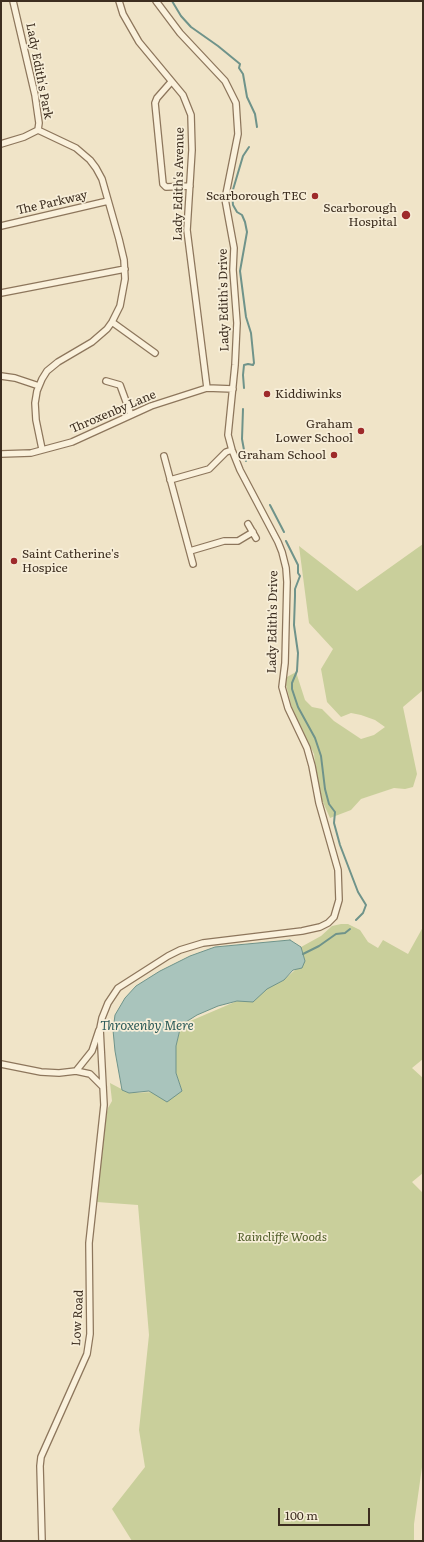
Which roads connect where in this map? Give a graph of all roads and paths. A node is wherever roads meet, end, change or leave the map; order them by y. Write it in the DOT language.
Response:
graph roads {
  1 [pos="13,1"];
  2 [pos="119,1"];
  3 [pos="156,1"];
  4 [pos="171,82"];
  5 [pos="38,130"];
  6 [pos="1,144"];
  7 [pos="190,186"];
  8 [pos="108,201"];
  9 [pos="1,226"];
  10 [pos="125,269"];
  11 [pos="1,293"];
  12 [pos="112,322"];
  13 [pos="156,353"];
  14 [pos="1,376"];
  15 [pos="106,381"];
  16 [pos="39,386"];
  17 [pos="207,388"];
  18 [pos="233,389"];
  19 [pos="131,415"];
  20 [pos="42,449"];
  21 [pos="232,450"];
  22 [pos="1,454"];
  23 [pos="164,456"];
  24 [pos="170,480"];
  25 [pos="248,524"];
  26 [pos="253,532"];
  27 [pos="256,538"];
  28 [pos="190,551"];
  29 [pos="193,564"];
  30 [pos="100,1028"];
  31 [pos="1,1064"];
  32 [pos="76,1071"];
  33 [pos="104,1087"];
  34 [pos="42,1541"];
  1 -- 5 [label="street, Lady Edith's Park"];
  2 -- 4 [label="street, Lady Edith's Avenue"];
  3 -- 18 [label="street, Lady Edith's Drive"];
  4 -- 7 [label="street, Lady Edith's Avenue"];
  4 -- 7 [label="street"];
  5 -- 6 [label="street, Lady Edith's Park"];
  5 -- 8 [label="street"];
  7 -- 17 [label="street, Lady Edith's Avenue"];
  8 -- 9 [label="street, The Parkway"];
  8 -- 10 [label="street"];
  10 -- 11 [label="street"];
  10 -- 12 [label="street"];
  12 -- 13 [label="street"];
  12 -- 16 [label="street"];
  14 -- 16 [label="street"];
  15 -- 19 [label="street"];
  16 -- 20 [label="street"];
  17 -- 18 [label="street, Throxenby Lane"];
  17 -- 19 [label="street, Throxenby Lane"];
  18 -- 21 [label="street, Lady Edith's Drive"];
  19 -- 20 [label="street, Throxenby Lane"];
  20 -- 22 [label="street, Throxenby Lane"];
  21 -- 24 [label="street"];
  21 -- 30 [label="street, Lady Edith's Drive"];
  23 -- 24 [label="street"];
  24 -- 28 [label="street"];
  25 -- 26 [label="street"];
  26 -- 27 [label="street"];
  26 -- 28 [label="street"];
  28 -- 29 [label="street"];
  30 -- 32 [label="street"];
  30 -- 33 [label="street, Lady Edith's Drive"];
  31 -- 32 [label="street"];
  32 -- 33 [label="street"];
  33 -- 34 [label="street, Low Road"];
}
